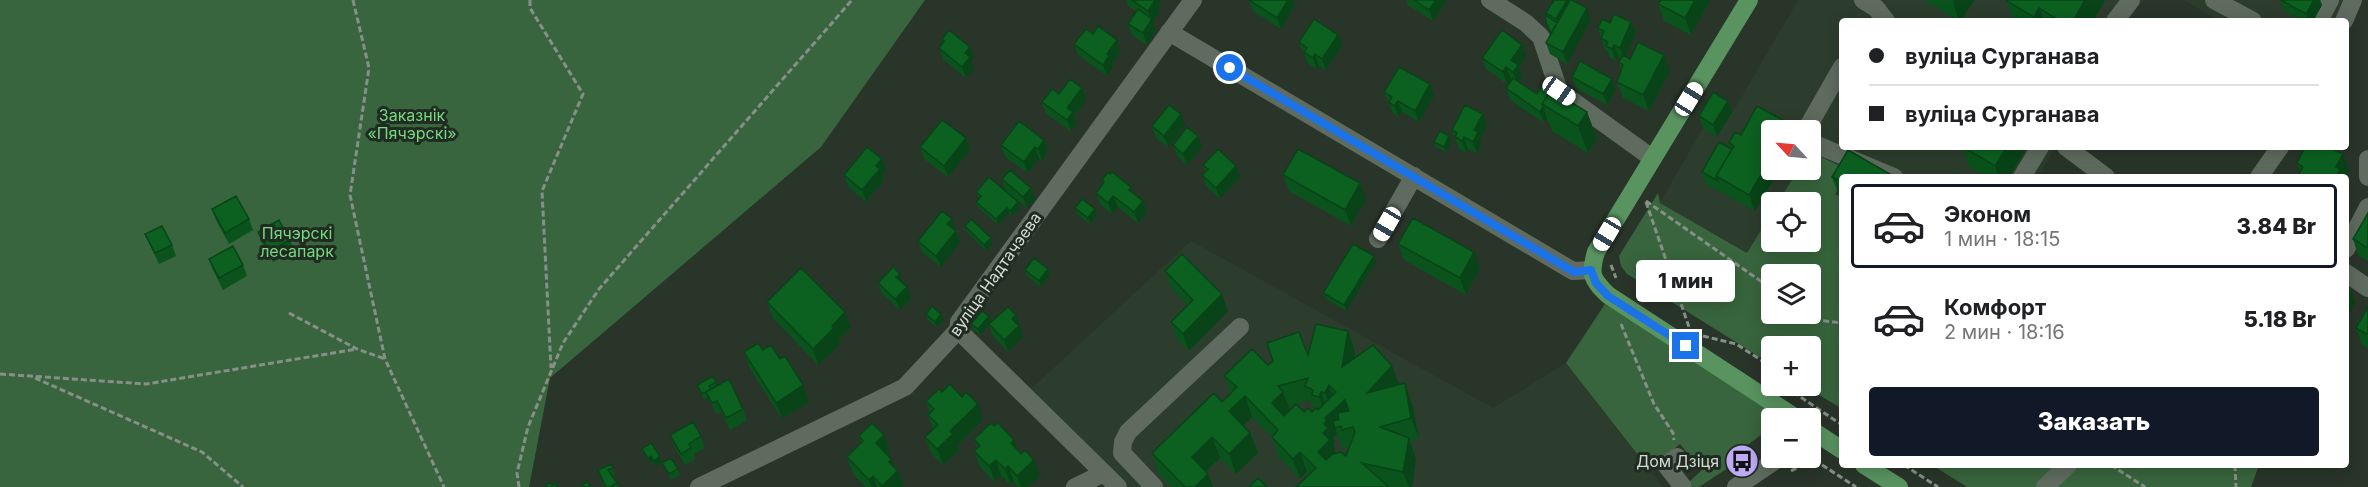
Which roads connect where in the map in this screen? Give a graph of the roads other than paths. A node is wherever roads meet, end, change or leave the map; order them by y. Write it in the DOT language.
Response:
graph roads {
  1 [pos="1193,0"];
  2 [pos="1490,0"];
  3 [pos="1749,0"];
  4 [pos="2131,0"];
  5 [pos="2214,0"];
  6 [pos="2330,0"];
  7 [pos="2353,0"];
  8 [pos="2117,18"];
  9 [pos="2247,18"];
  10 [pos="2321,18"];
  11 [pos="2345,18"];
  12 [pos="1169,32"];
  13 [pos="1839,73"];
  14 [pos="1812,120"];
  15 [pos="1821,147"];
  16 [pos="2038,150"];
  17 [pos="2070,150"];
  18 [pos="2278,150"];
  19 [pos="1652,158"];
  20 [pos="2368,159"];
  21 [pos="1887,174"];
  22 [pos="2024,174"];
  23 [pos="2102,174"];
  24 [pos="2261,174"];
  25 [pos="1414,177"];
  26 [pos="2368,177"];
  27 [pos="2368,207"];
  28 [pos="1378,239"];
  29 [pos="2349,243"];
  30 [pos="1591,270"];
  31 [pos="2349,275"];
  32 [pos="2368,288"];
  33 [pos="1240,327"];
  34 [pos="958,330"];
  35 [pos="1782,408"];
  36 [pos="1821,437"];
  37 [pos="1839,448"];
  38 [pos="1677,457"];
  39 [pos="1764,468"];
  40 [pos="1869,468"];
  41 [pos="2065,468"];
  42 [pos="1113,483"];
  43 [pos="699,487"];
  44 [pos="1075,487"];
  45 [pos="1154,487"];
  46 [pos="1683,487"];
  47 [pos="1736,487"];
  48 [pos="1899,487"];
  49 [pos="2045,487"];
  1 -- 12 [label="street, вуліца Надтачэева"];
  2 -- 19 [label="street"];
  3 -- 19 [label="main road"];
  4 -- 8 [label="street"];
  5 -- 9 [label="street"];
  6 -- 10 [label="street"];
  7 -- 11 [label="street"];
  12 -- 25 [label="street"];
  12 -- 34 [label="street, вуліца Надтачэева"];
  13 -- 14 [label="street"];
  15 -- 21 [label="street"];
  16 -- 22 [label="street"];
  17 -- 23 [label="street"];
  18 -- 24 [label="street"];
  19 -- 30 [label="main road"];
  20 -- 26 [label="street"];
  25 -- 28 [label="street"];
  25 -- 30 [label="street"];
  27 -- 29 [label="street"];
  30 -- 35 [label="main road"];
  31 -- 32 [label="street"];
  33 -- 45 [label="street"];
  34 -- 42 [label="street"];
  34 -- 43 [label="street, вуліца Надтачэева"];
  36 -- 37 [label="main road"];
  38 -- 46 [label="street"];
  39 -- 47 [label="street"];
  40 -- 48 [label="main road"];
  41 -- 49 [label="street"];
  42 -- 44 [label="street"];
}
